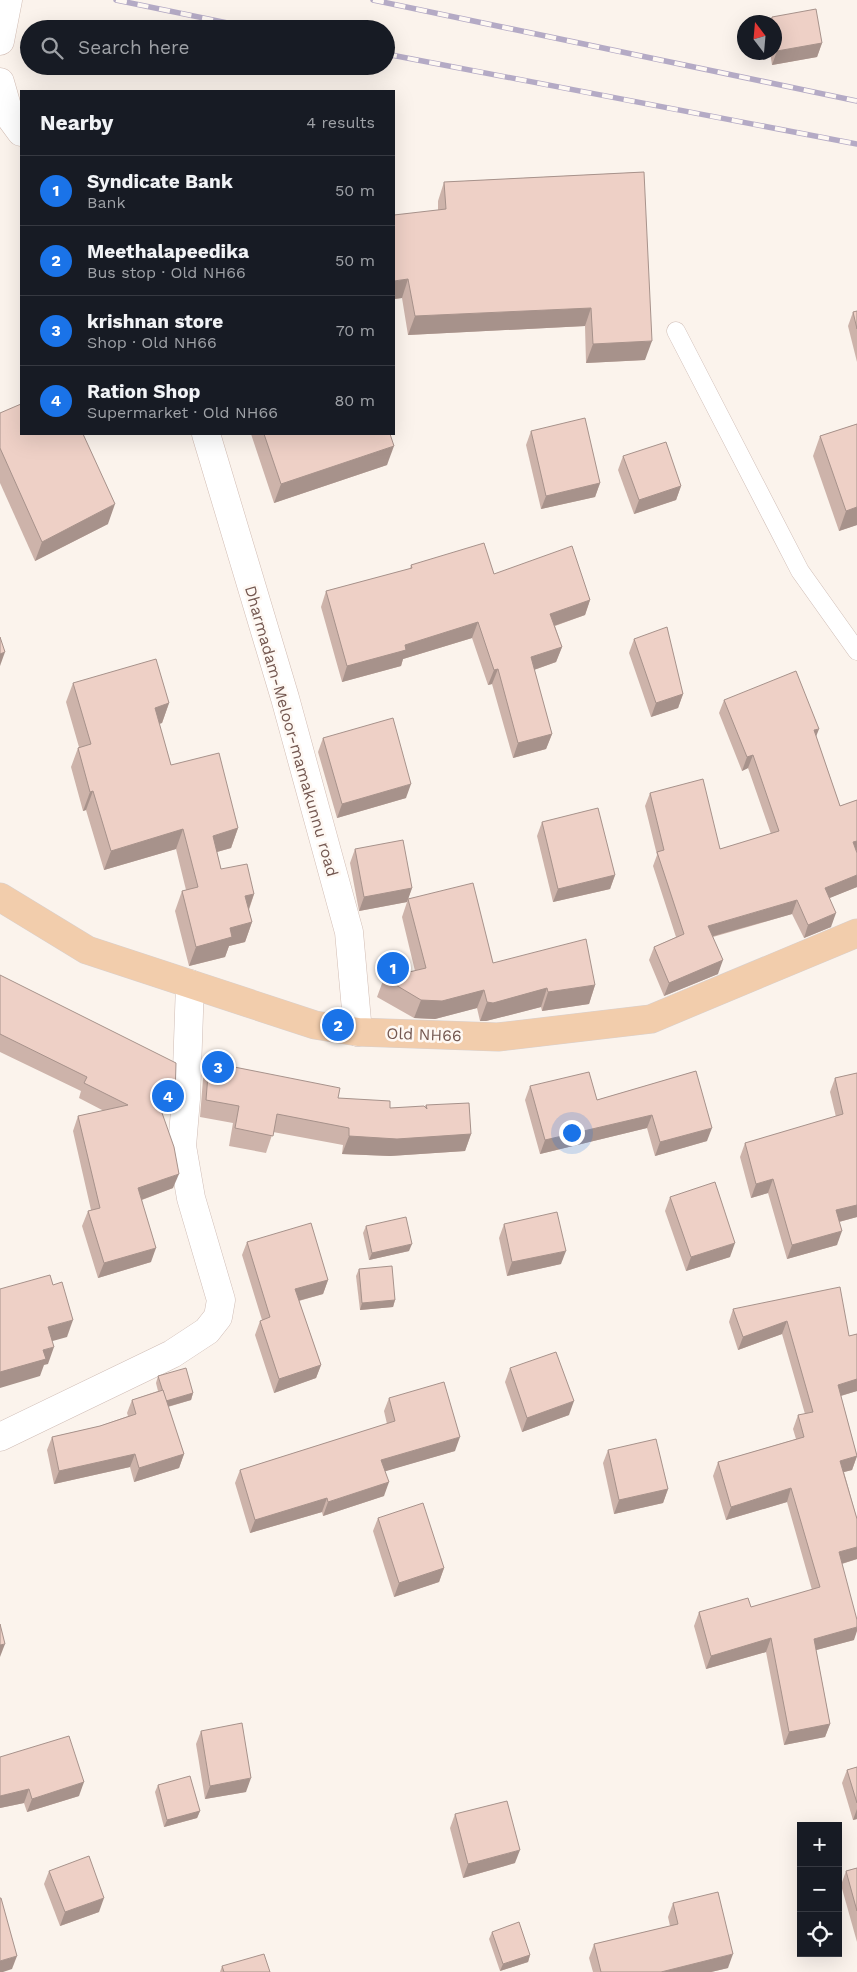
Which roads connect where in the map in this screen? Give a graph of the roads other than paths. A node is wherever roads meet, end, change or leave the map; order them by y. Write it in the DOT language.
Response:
graph roads {
  1 [pos="8,0"];
  2 [pos="0,41"];
  3 [pos="0,82"];
  4 [pos="20,131"];
  5 [pos="676,330"];
  6 [pos="206,435"];
  7 [pos="857,651"];
  8 [pos="0,897"];
  9 [pos="857,933"];
  10 [pos="190,984"];
  11 [pos="358,1032"];
  12 [pos="0,1437"];
  1 -- 2 [label="main road"];
  3 -- 4 [label="main road"];
  5 -- 7 [label="lane"];
  6 -- 11 [label="main road, Dharmadam-Meloor-mamakunnu road"];
  8 -- 10 [label="main road, Old NH66"];
  9 -- 11 [label="main road, Old NH66"];
  10 -- 11 [label="main road, Old NH66"];
  10 -- 12 [label="main road"];
}
